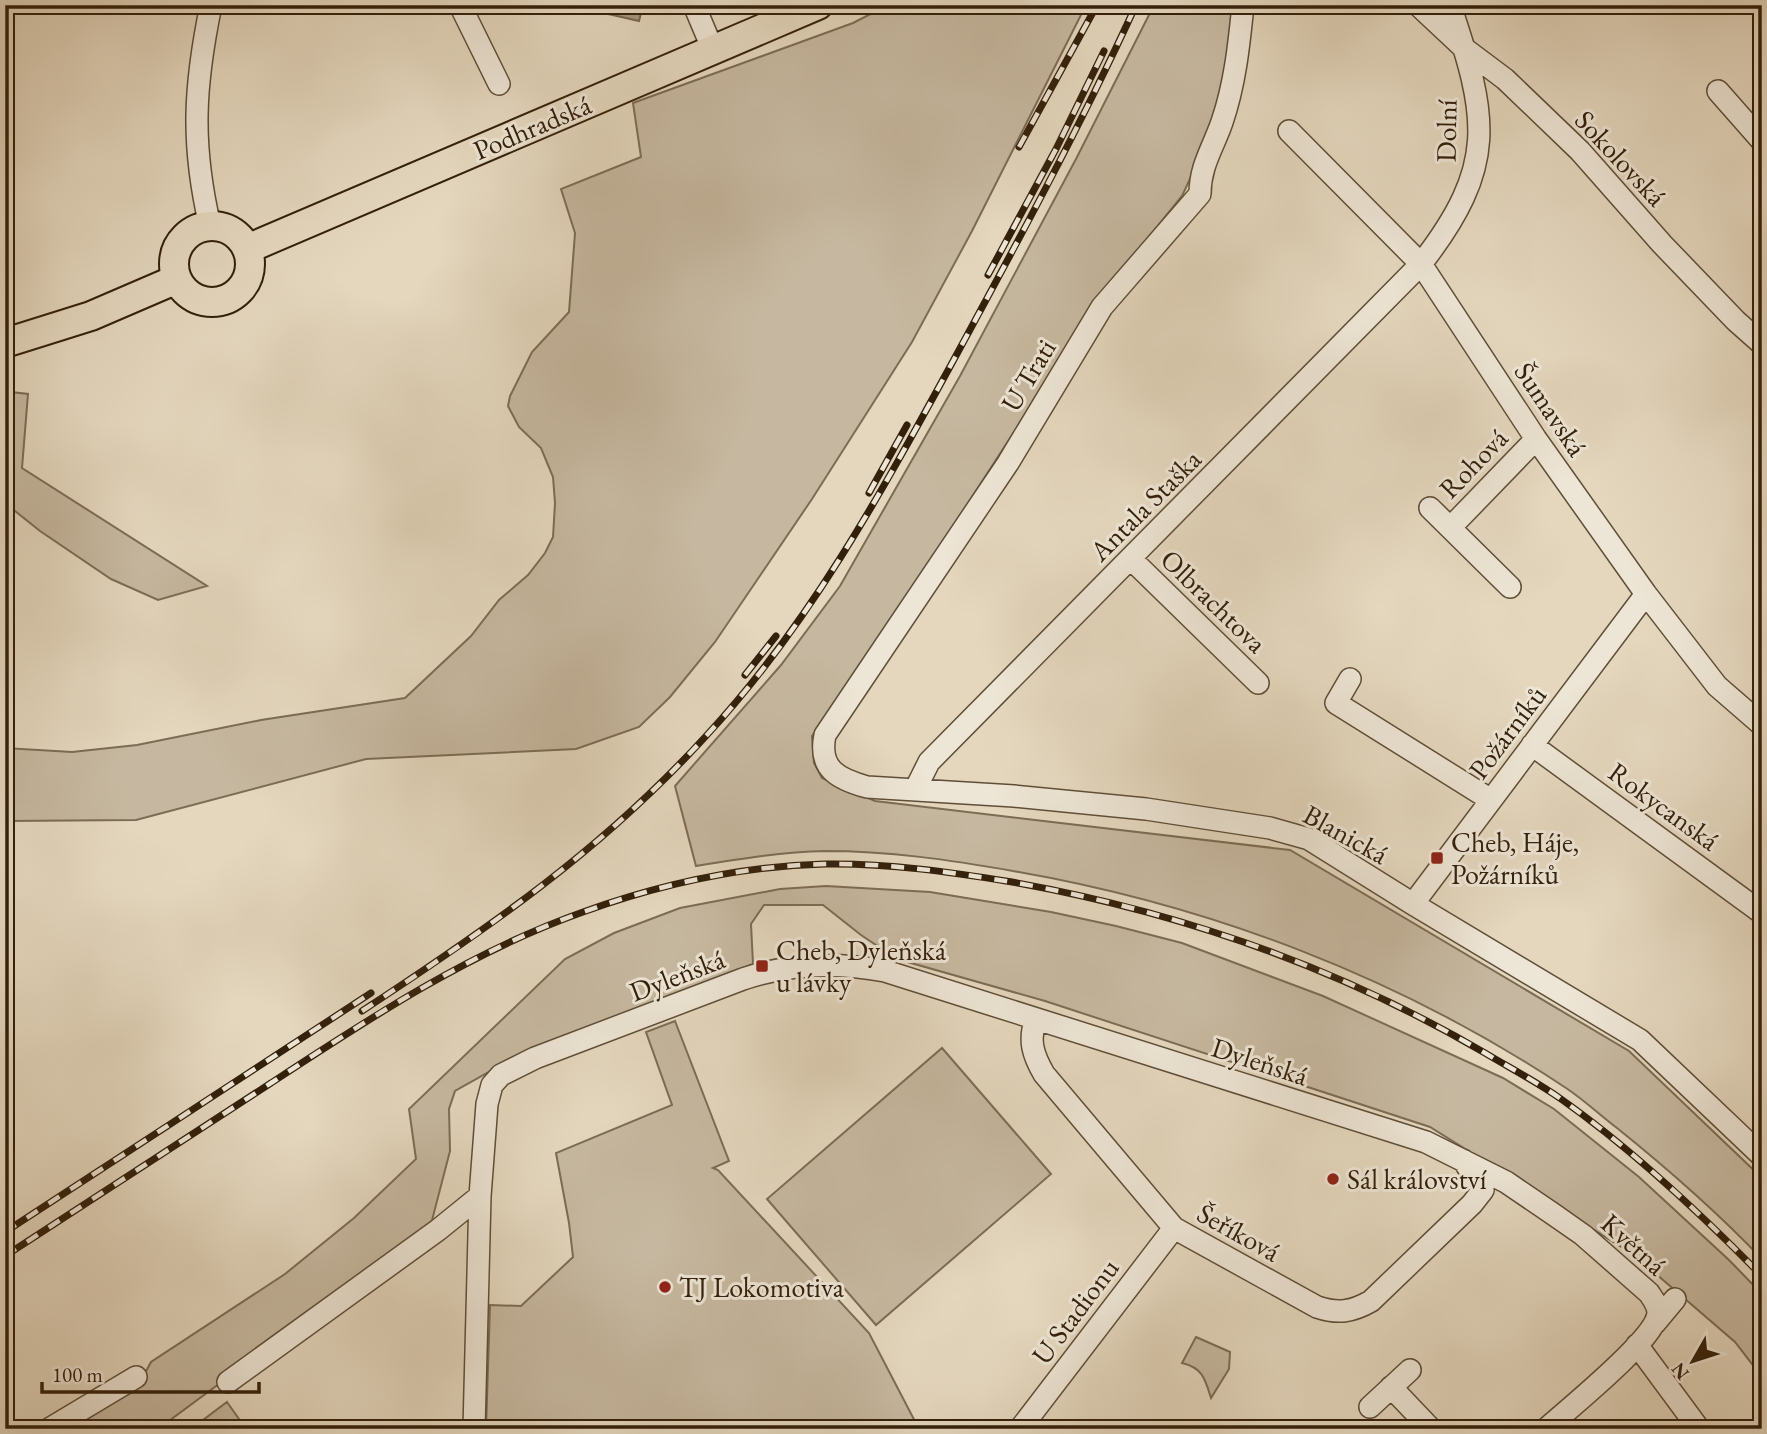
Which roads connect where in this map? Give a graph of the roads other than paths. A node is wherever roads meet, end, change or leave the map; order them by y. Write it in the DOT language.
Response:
graph roads {
  1 [pos="211,5"];
  2 [pos="460,5"];
  3 [pos="694,5"];
  4 [pos="818,5"];
  5 [pos="1243,5"];
  6 [pos="1418,5"];
  7 [pos="1451,5"];
  8 [pos="1465,49"];
  9 [pos="713,50"];
  10 [pos="499,84"];
  11 [pos="1718,91"];
  12 [pos="1289,131"];
  13 [pos="1762,141"];
  14 [pos="210,226"];
  15 [pos="247,249"];
  16 [pos="1421,264"];
  17 [pos="177,279"];
  18 [pos="5,343"];
  19 [pos="1762,344"];
  20 [pos="1536,439"];
  21 [pos="1430,508"];
  22 [pos="1451,527"];
  23 [pos="1131,559"];
  24 [pos="1510,587"];
  25 [pos="1646,594"];
  26 [pos="1350,680"];
  27 [pos="1258,683"];
  28 [pos="1761,721"];
  29 [pos="1532,745"];
  30 [pos="827,762"];
  31 [pos="915,790"];
  32 [pos="1491,800"];
  33 [pos="1413,904"];
  34 [pos="1762,913"];
  35 [pos="1036,1019"];
  36 [pos="1762,1156"];
  37 [pos="1462,1159"];
  38 [pos="1506,1182"];
  39 [pos="1482,1190"];
  40 [pos="480,1196"];
  41 [pos="1174,1227"];
  42 [pos="1675,1299"];
  43 [pos="1655,1323"];
  44 [pos="1637,1345"];
  45 [pos="1410,1370"];
  46 [pos="136,1377"];
  47 [pos="228,1382"];
  48 [pos="1391,1387"];
  49 [pos="1370,1407"];
  50 [pos="49,1429"];
  51 [pos="474,1429"];
  52 [pos="1020,1429"];
  53 [pos="1432,1429"];
  54 [pos="1546,1429"];
  55 [pos="1699,1429"];
  1 -- 14 [label="street"];
  2 -- 10 [label="street, Podhradská"];
  3 -- 9 [label="street"];
  4 -- 9 [label="main road, Podhradská"];
  5 -- 30 [label="street, U Trati"];
  6 -- 8 [label="street"];
  7 -- 8 [label="street"];
  8 -- 16 [label="street, Dolní"];
  8 -- 19 [label="street, Sokolovská"];
  9 -- 15 [label="main road, Podhradská"];
  11 -- 13 [label="street"];
  12 -- 16 [label="street, Šumavská"];
  14 -- 15 [label="main road"];
  14 -- 17 [label="main road"];
  15 -- 17 [label="main road"];
  16 -- 20 [label="street, Šumavská"];
  16 -- 23 [label="street, Antala Staška"];
  17 -- 18 [label="main road"];
  20 -- 22 [label="street, Rohová"];
  20 -- 25 [label="street, Šumavská"];
  21 -- 22 [label="street, Rohová"];
  22 -- 24 [label="street, Rohová"];
  23 -- 27 [label="street, Olbrachtova"];
  23 -- 31 [label="street, Antala Staška"];
  25 -- 28 [label="street, Šumavská"];
  25 -- 29 [label="street, Požárníků"];
  26 -- 32 [label="street"];
  29 -- 32 [label="street, Požárníků"];
  29 -- 34 [label="street, Rokycanská"];
  30 -- 31 [label="street, Blanická"];
  31 -- 33 [label="street, Blanická"];
  32 -- 33 [label="street, Požárníků"];
  33 -- 36 [label="street, Blanická"];
  35 -- 37 [label="street, Dyleňská"];
  35 -- 40 [label="street, Dyleňská"];
  35 -- 41 [label="street, Šeříková"];
  37 -- 38 [label="street, Květná"];
  37 -- 39 [label="street"];
  38 -- 39 [label="street"];
  38 -- 43 [label="street, Květná"];
  39 -- 41 [label="street, Šeříková"];
  40 -- 47 [label="street"];
  40 -- 51 [label="street, Dyleňská"];
  41 -- 52 [label="street, U Stadionu"];
  42 -- 43 [label="street"];
  43 -- 44 [label="street, Květná"];
  44 -- 54 [label="street, Květná"];
  44 -- 55 [label="street"];
  45 -- 48 [label="street"];
  46 -- 50 [label="street"];
  48 -- 49 [label="street"];
  48 -- 53 [label="street"];
}
